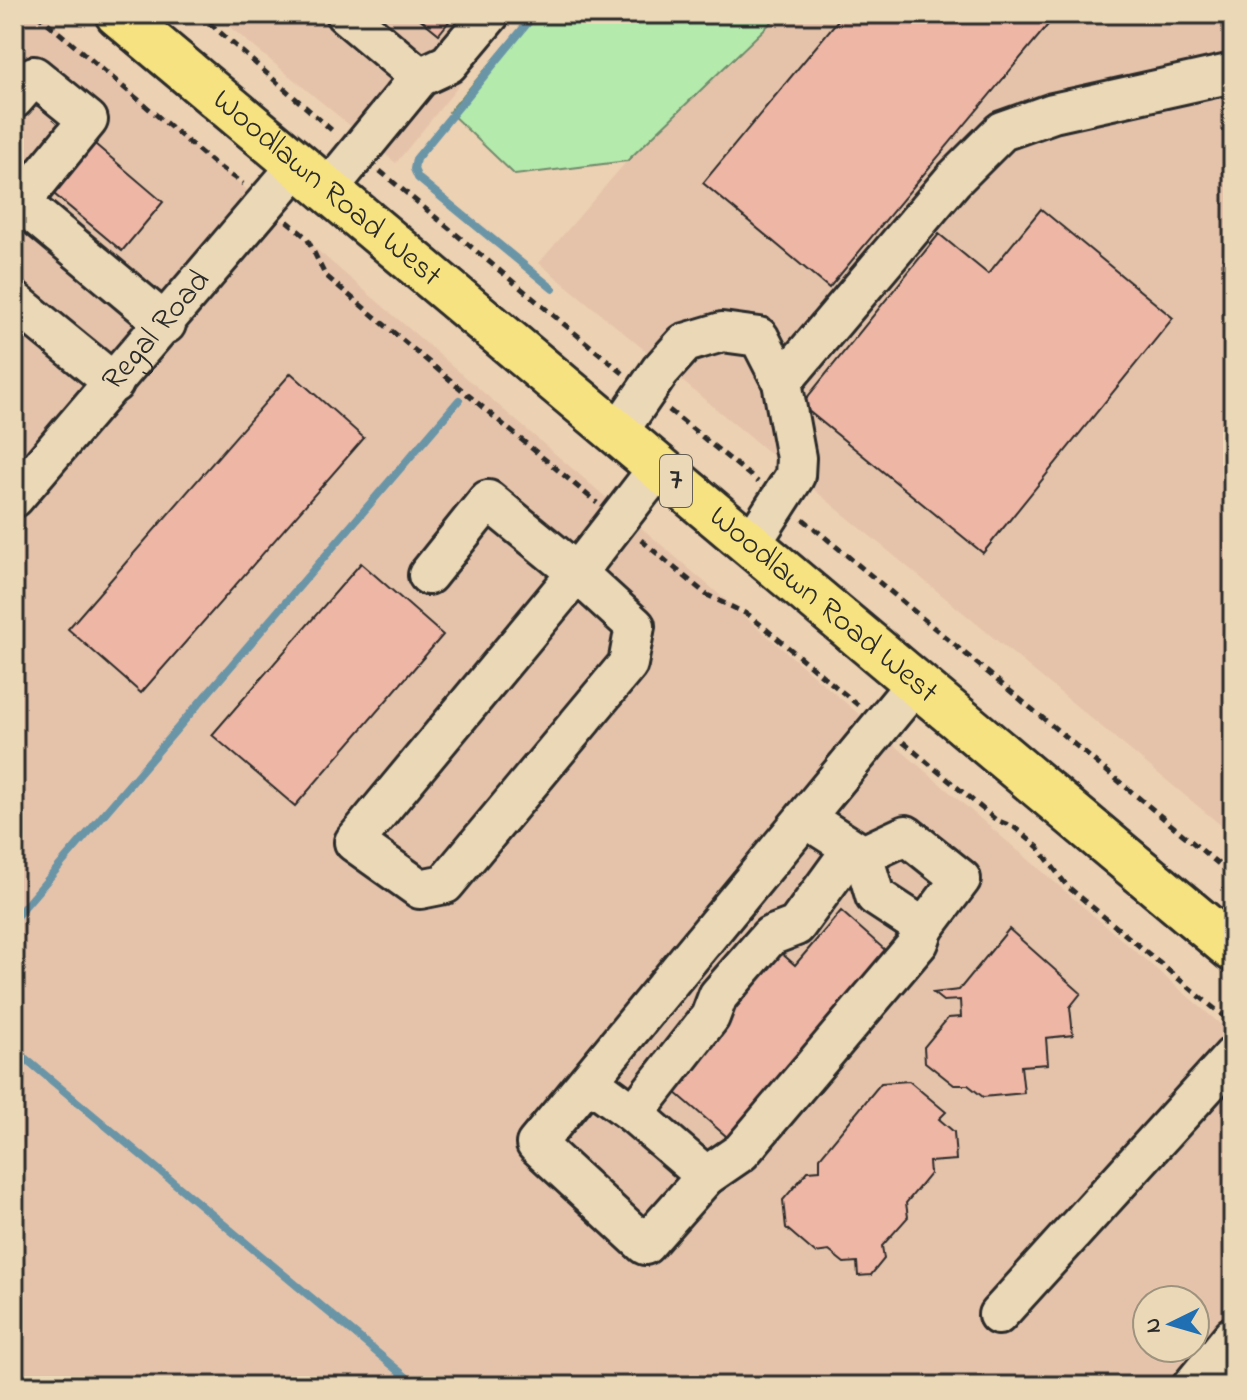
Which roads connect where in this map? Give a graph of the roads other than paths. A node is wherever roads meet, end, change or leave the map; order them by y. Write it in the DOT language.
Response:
graph roads {
  1 [pos="118,14"];
  2 [pos="345,14"];
  3 [pos="490,14"];
  4 [pos="1233,73"];
  5 [pos="420,77"];
  6 [pos="14,99"];
  7 [pos="314,177"];
  8 [pos="17,199"];
  9 [pos="14,301"];
  10 [pos="166,324"];
  11 [pos="782,382"];
  12 [pos="114,383"];
  13 [pos="618,432"];
  14 [pos="659,467"];
  15 [pos="18,487"];
  16 [pos="751,544"];
  17 [pos="577,573"];
  18 [pos="428,575"];
  19 [pos="916,683"];
  20 [pos="805,818"];
  21 [pos="858,852"];
  22 [pos="924,928"];
  23 [pos="1233,949"];
  24 [pos="683,967"];
  25 [pos="718,996"];
  26 [pos="1233,1056"];
  27 [pos="589,1081"];
  28 [pos="634,1114"];
  29 [pos="706,1176"];
  30 [pos="998,1315"];
  31 [pos="1233,1336"];
  32 [pos="1192,1386"];
  1 -- 7 [label="main road, Woodlawn Road West / 7"];
  2 -- 5 [label="street"];
  3 -- 5 [label="street"];
  4 -- 11 [label="street"];
  5 -- 7 [label="street, Regal Road"];
  6 -- 8 [label="street"];
  7 -- 10 [label="street, Regal Road"];
  7 -- 13 [label="main road, Woodlawn Road West / 7"];
  8 -- 10 [label="street"];
  9 -- 12 [label="street"];
  10 -- 12 [label="street, Regal Road"];
  11 -- 13 [label="street"];
  11 -- 16 [label="street"];
  12 -- 15 [label="street, Regal Road"];
  13 -- 14 [label="main road, Woodlawn Road West / 7"];
  14 -- 16 [label="main road, Woodlawn Road West / 7"];
  14 -- 17 [label="street"];
  16 -- 19 [label="main road, Woodlawn Road West / 7"];
  17 -- 17 [label="street"];
  17 -- 18 [label="street"];
  19 -- 20 [label="street"];
  19 -- 23 [label="main road, Woodlawn Road West / 7"];
  20 -- 21 [label="street"];
  20 -- 24 [label="street"];
  21 -- 22 [label="street"];
  21 -- 22 [label="street"];
  21 -- 25 [label="street"];
  22 -- 29 [label="street"];
  24 -- 25 [label="street"];
  24 -- 27 [label="street"];
  25 -- 28 [label="street"];
  26 -- 30 [label="street"];
  27 -- 28 [label="street"];
  27 -- 29 [label="street"];
  28 -- 29 [label="street"];
  31 -- 32 [label="street"];
}
